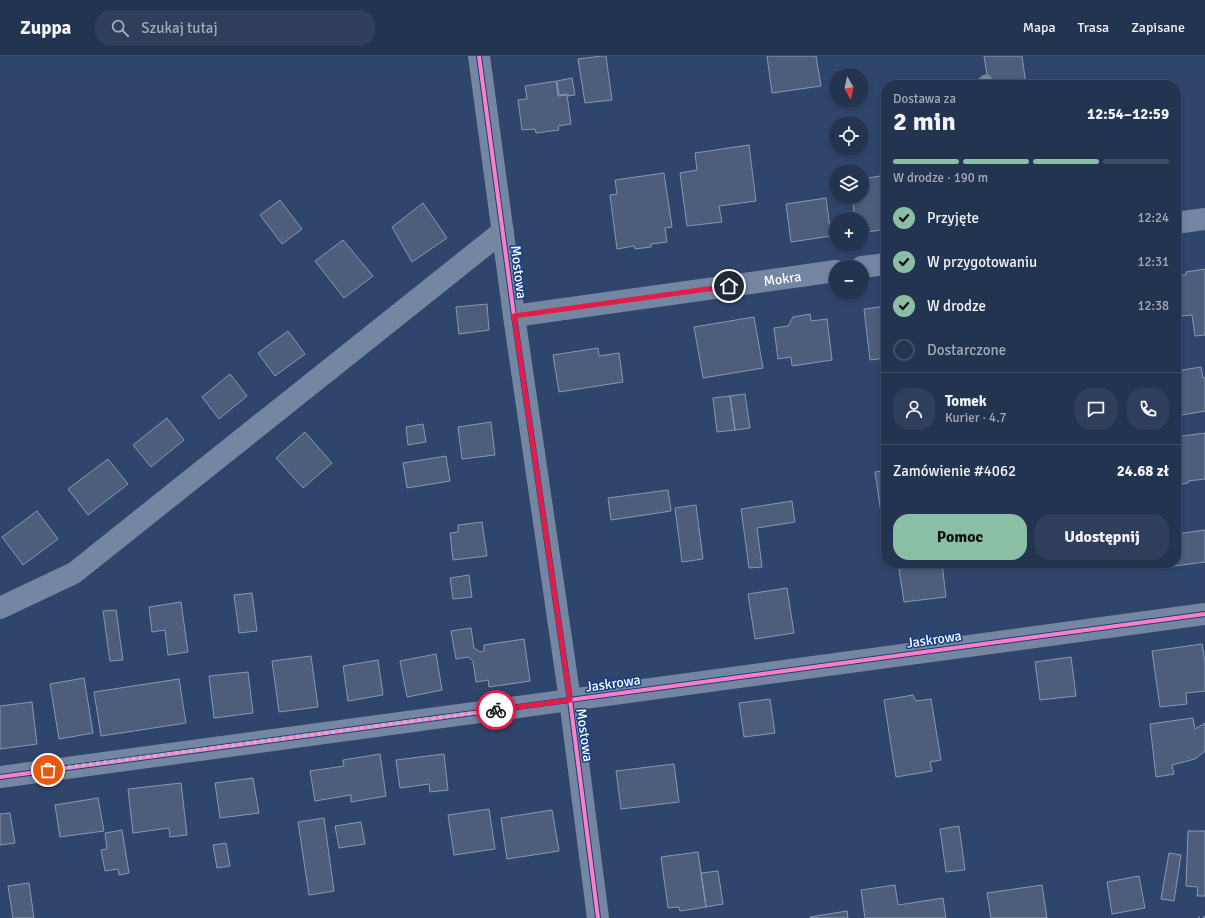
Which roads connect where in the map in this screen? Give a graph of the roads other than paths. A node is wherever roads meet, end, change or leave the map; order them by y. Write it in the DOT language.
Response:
graph roads {
  1 [pos="479,56"];
  2 [pos="1205,219"];
  3 [pos="1181,222"];
  4 [pos="503,231"];
  5 [pos="881,265"];
  6 [pos="869,266"];
  7 [pos="829,272"];
  8 [pos="514,316"];
  9 [pos="0,608"];
  10 [pos="1205,614"];
  11 [pos="570,700"];
  12 [pos="0,777"];
  13 [pos="598,918"];
  1 -- 4 [label="street, Mostowa"];
  2 -- 3 [label="street"];
  4 -- 8 [label="street, Mostowa"];
  4 -- 9 [label="street"];
  5 -- 6 [label="street"];
  7 -- 8 [label="street, Mokra"];
  8 -- 11 [label="street, Mostowa"];
  10 -- 11 [label="street, Jaskrowa"];
  11 -- 12 [label="street, Jaskrowa"];
  11 -- 13 [label="street, Mostowa"];
}
